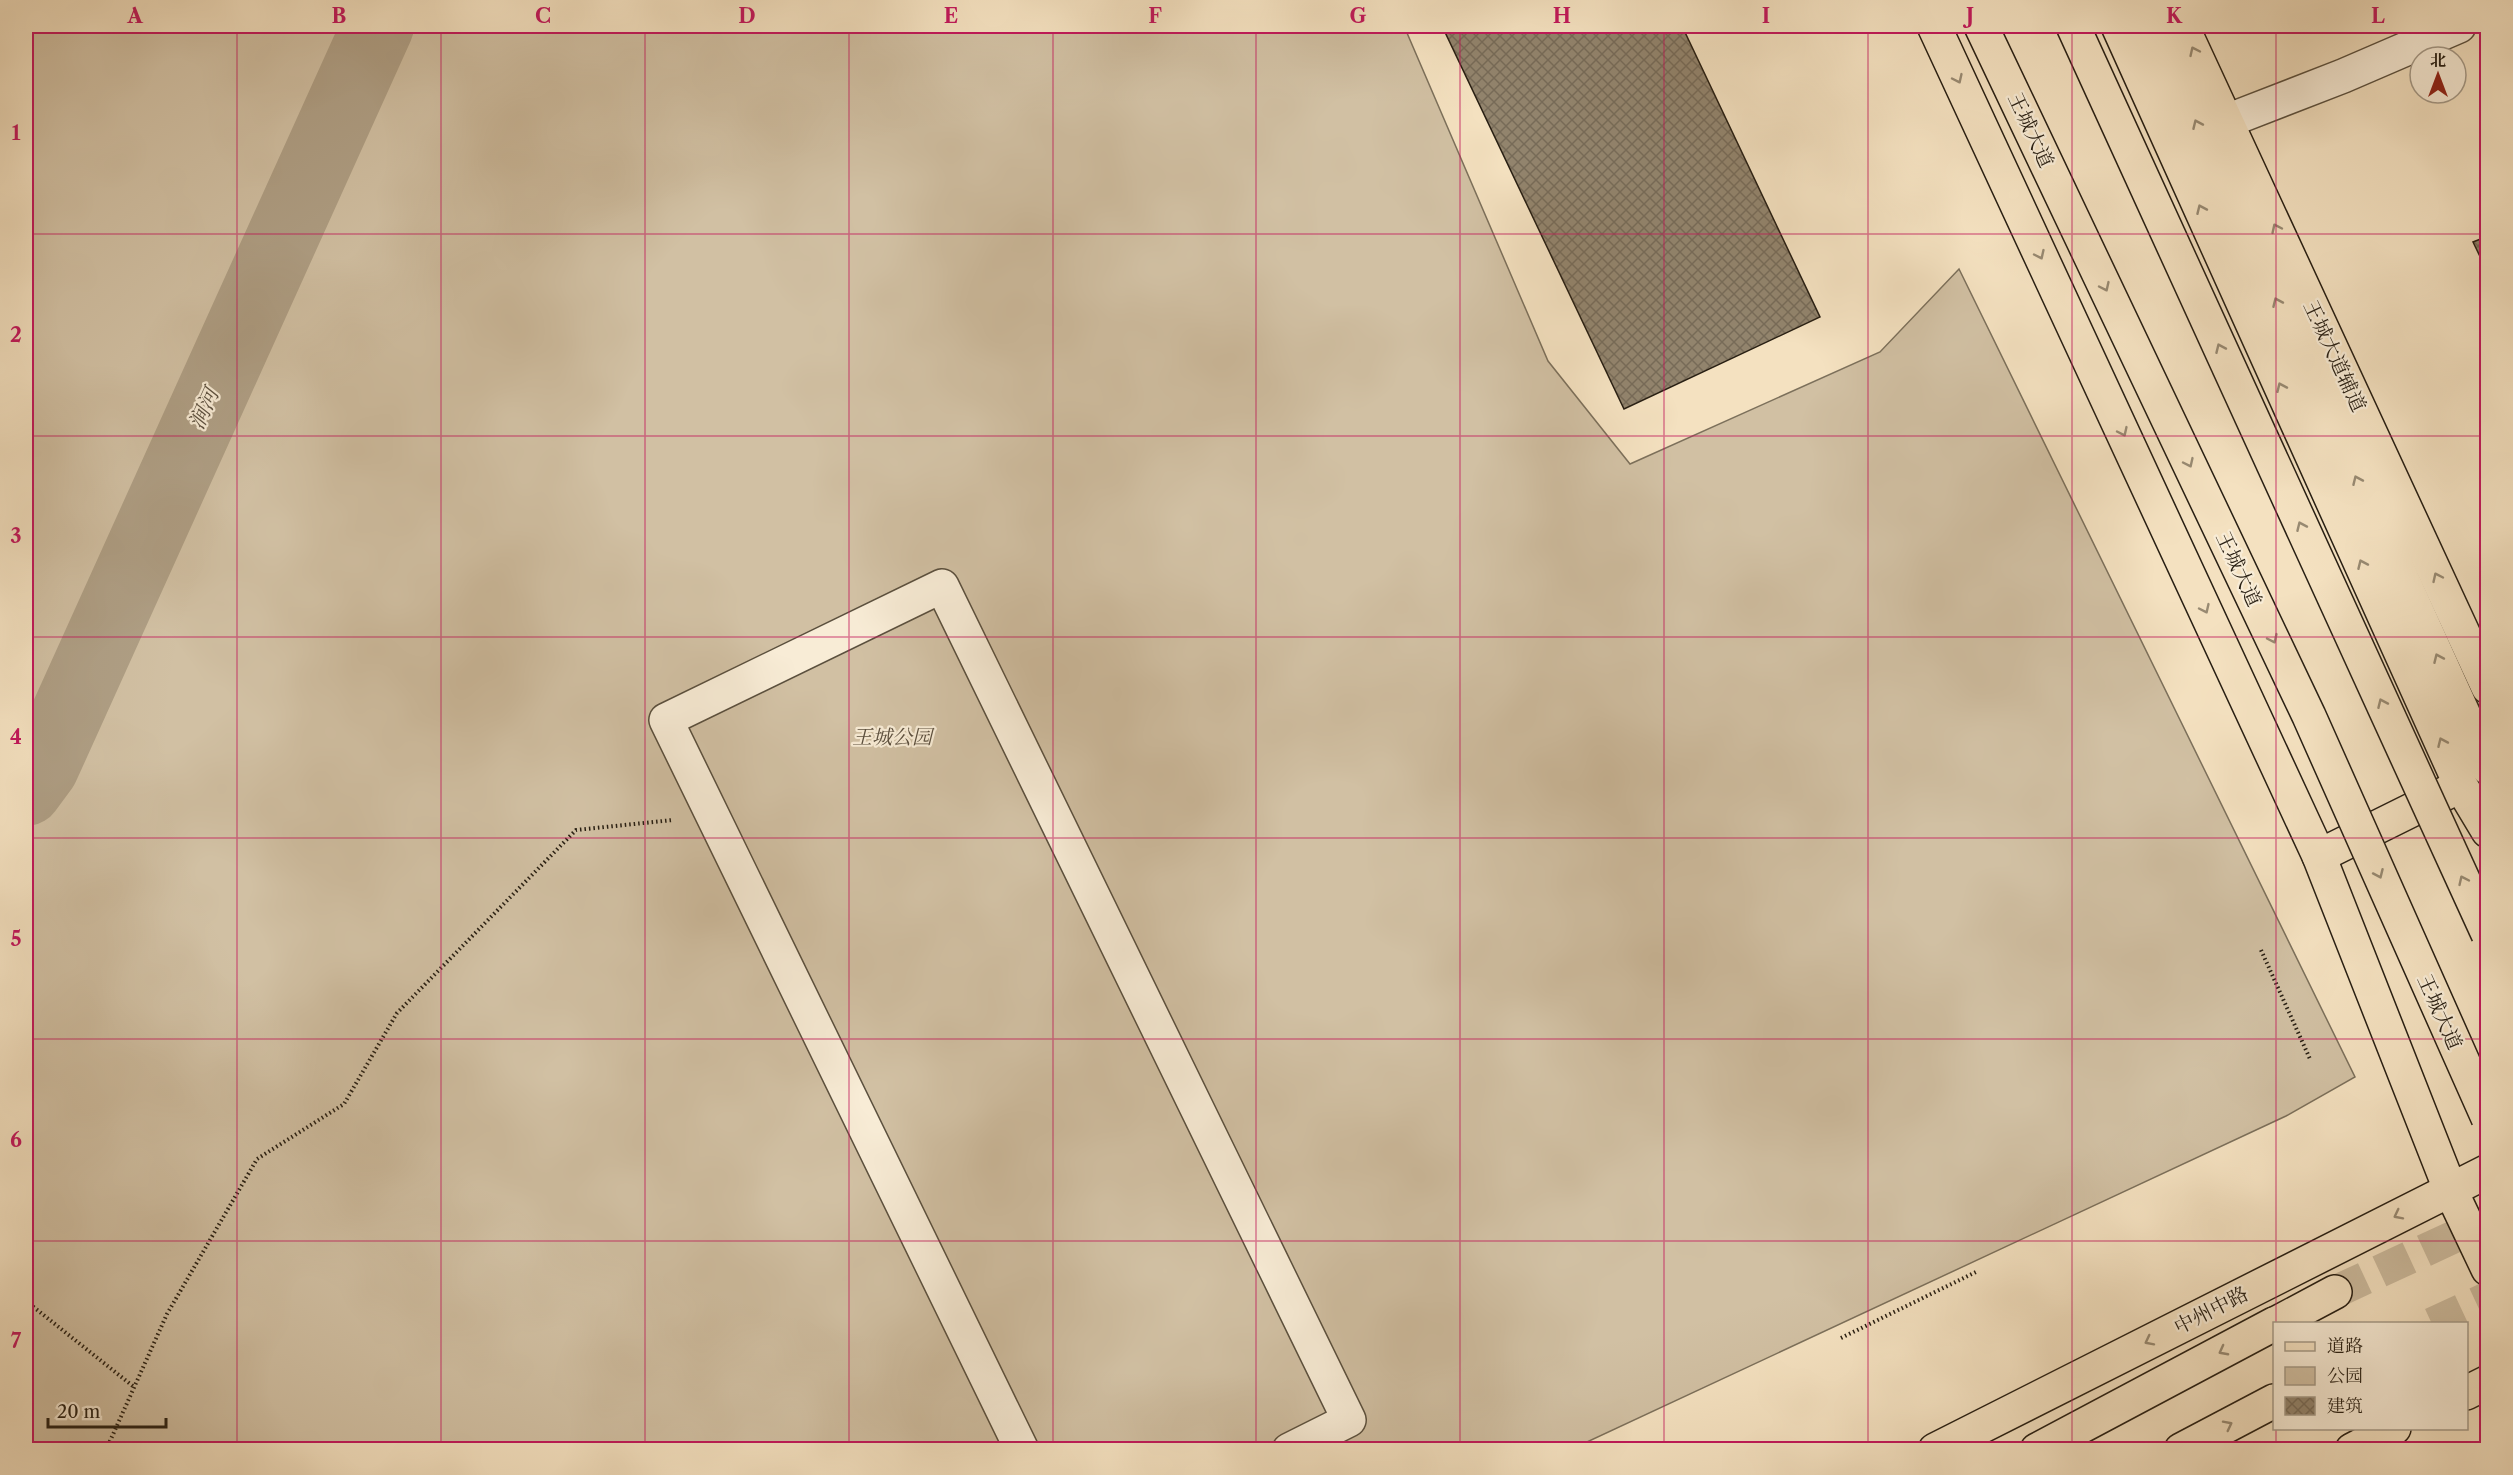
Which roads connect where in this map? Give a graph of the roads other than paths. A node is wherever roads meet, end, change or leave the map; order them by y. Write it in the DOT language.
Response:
graph roads {
  1 [pos="1934,26"];
  2 [pos="1981,26"];
  3 [pos="2073,26"];
  4 [pos="2118,26"];
  5 [pos="2152,26"];
  6 [pos="2182,26"];
  7 [pos="2459,26"];
  8 [pos="2227,121"];
  9 [pos="2487,687"];
  10 [pos="2474,777"];
  11 [pos="2487,831"];
  12 [pos="2319,856"];
  13 [pos="2487,934"];
  14 [pos="2487,1118"];
  15 [pos="2487,1170"];
  16 [pos="2450,1189"];
  17 [pos="2487,1269"];
  18 [pos="2335,1292"];
  19 [pos="2279,1322"];
  20 [pos="2273,1325"];
  21 [pos="2487,1382"];
  22 [pos="2468,1392"];
  23 [pos="2273,1402"];
  24 [pos="2390,1430"];
  25 [pos="1022,1449"];
  26 [pos="1289,1449"];
  27 [pos="1935,1449"];
  28 [pos="2037,1449"];
  29 [pos="2181,1449"];
  30 [pos="2352,1449"];
  1 -- 12 [label="main road, one-way"];
  2 -- 14 [label="main road, 王城大道, one-way, bridge"];
  13 -- 3 [label="main road, one-way, bridge"];
  10 -- 4 [label="main road, one-way"];
  10 -- 5 [label="main road, one-way"];
  8 -- 6 [label="main road, 王城大道辅道, one-way"];
  7 -- 8 [label="street"];
  9 -- 8 [label="main road, 王城大道辅道, one-way"];
  10 -- 11 [label="main road"];
  10 -- 12 [label="main road"];
  12 -- 16 [label="main road"];
  15 -- 16 [label="main road, 中州中路"];
  16 -- 17 [label="main road"];
  16 -- 27 [label="main road, 中州中路, one-way"];
  18 -- 19 [label="main road, 中州中路"];
  20 -- 28 [label="main road, 中州中路, one-way"];
  21 -- 22 [label="main road"];
  29 -- 23 [label="main road, one-way"];
  24 -- 30 [label="main road"];
  25 -- 26 [label="street"];
}
